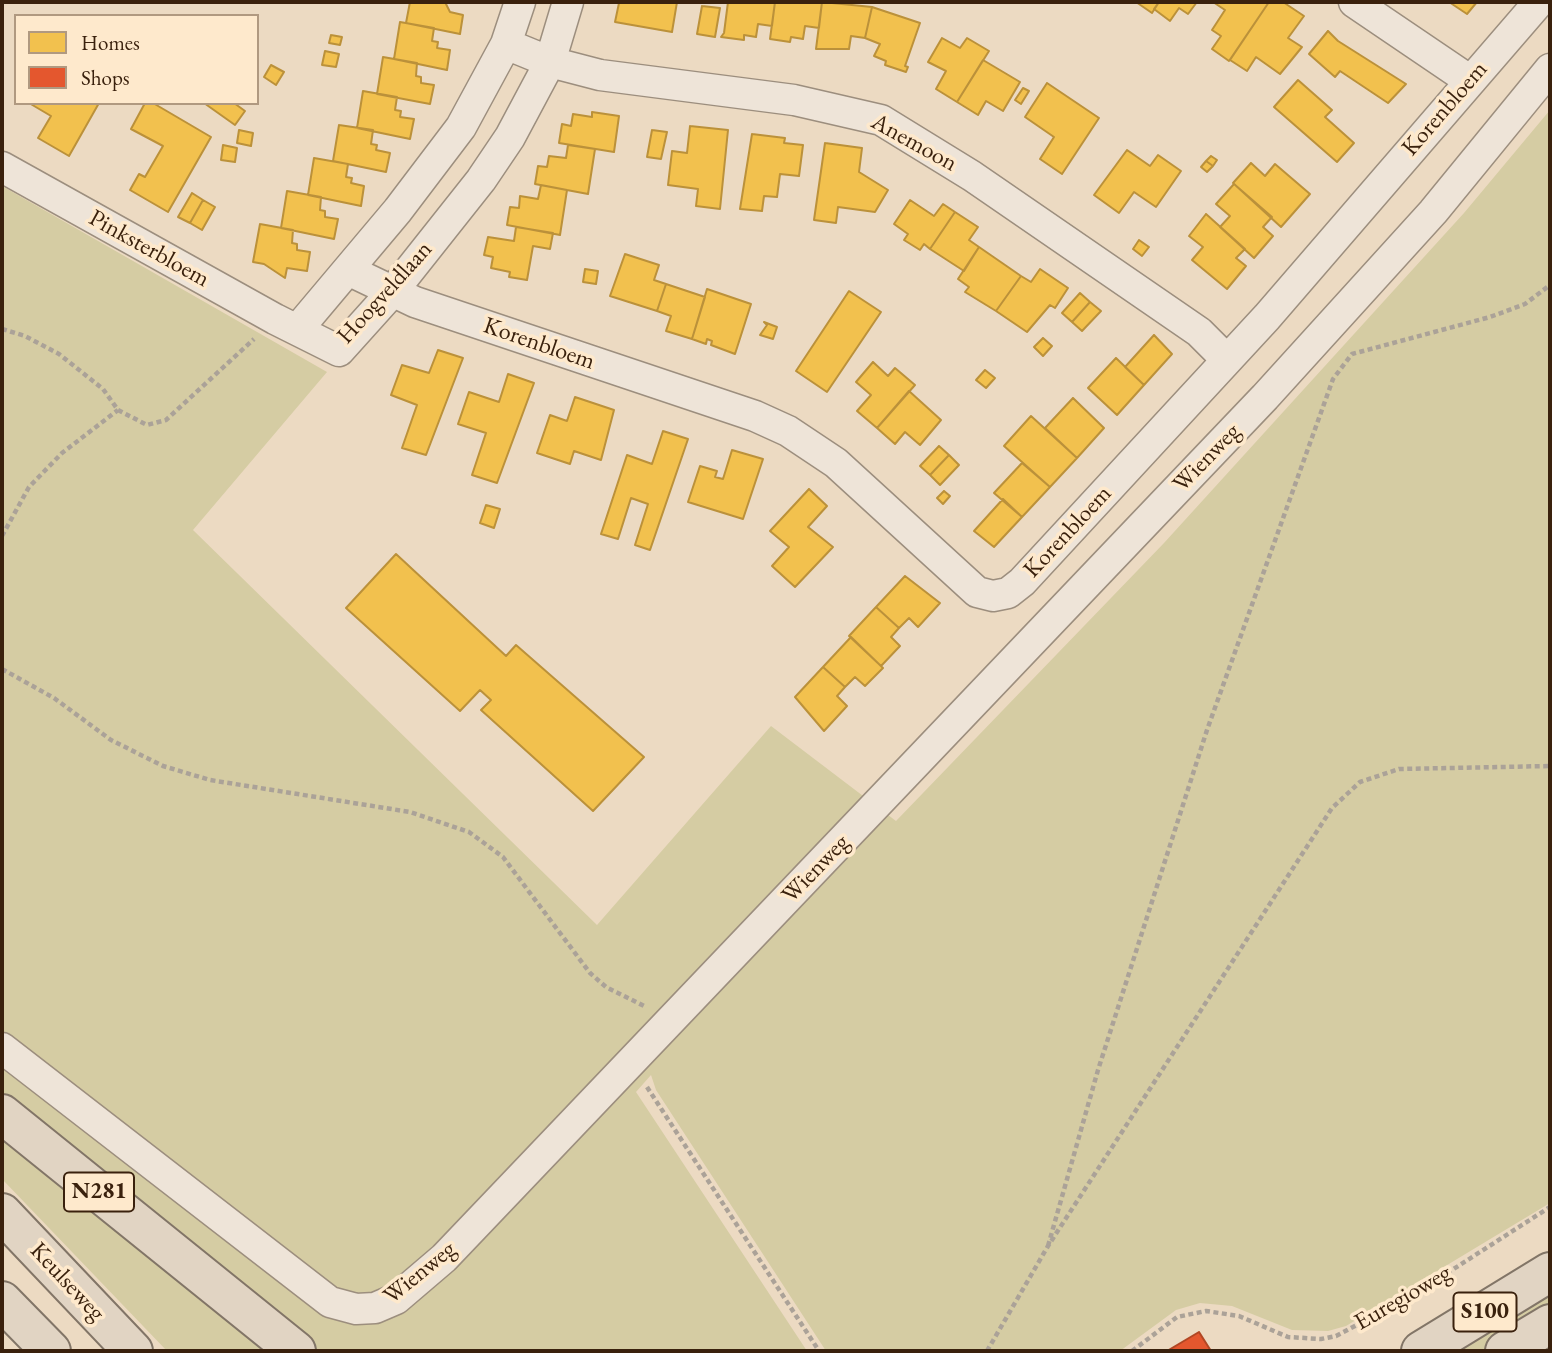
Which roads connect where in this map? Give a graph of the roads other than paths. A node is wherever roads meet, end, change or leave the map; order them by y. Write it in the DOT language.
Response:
graph roads {
  1 [pos="520,2"];
  2 [pos="568,2"];
  3 [pos="1354,2"];
  4 [pos="1539,2"];
  5 [pos="506,44"];
  6 [pos="550,62"];
  7 [pos="1550,69"];
  8 [pos="1469,80"];
  9 [pos="2,167"];
  10 [pos="348,270"];
  11 [pos="393,290"];
  12 [pos="286,324"];
  13 [pos="1227,360"];
  14 [pos="2,1048"];
  15 [pos="2,1114"];
  16 [pos="2,1213"];
  17 [pos="1550,1272"];
  18 [pos="2,1301"];
  19 [pos="1550,1324"];
  20 [pos="1550,1347"];
  21 [pos="51,1351"];
  22 [pos="133,1351"];
  23 [pos="296,1351"];
  24 [pos="1421,1351"];
  25 [pos="1505,1351"];
  26 [pos="1544,1351"];
  1 -- 5 [label="street, Hoogveldlaan"];
  2 -- 6 [label="street, Hoogveldlaan"];
  3 -- 8 [label="street"];
  4 -- 8 [label="street, Korenbloem"];
  5 -- 6 [label="street, Anemoon"];
  5 -- 10 [label="street, Hoogveldlaan"];
  6 -- 11 [label="street, Hoogveldlaan"];
  6 -- 13 [label="street, Anemoon"];
  7 -- 14 [label="street, Wienweg"];
  8 -- 13 [label="street, Korenbloem"];
  9 -- 12 [label="street, Pinksterbloem"];
  10 -- 11 [label="street, Korenbloem"];
  10 -- 12 [label="street, Hoogveldlaan"];
  11 -- 12 [label="street, Hoogveldlaan"];
  11 -- 13 [label="street, Korenbloem"];
  15 -- 23 [label="main road, N281"];
  16 -- 22 [label="main road, Keulseweg"];
  17 -- 24 [label="main road, S100"];
  18 -- 21 [label="main road"];
  19 -- 25 [label="main road, S100"];
  20 -- 26 [label="main road, S100"];
}
